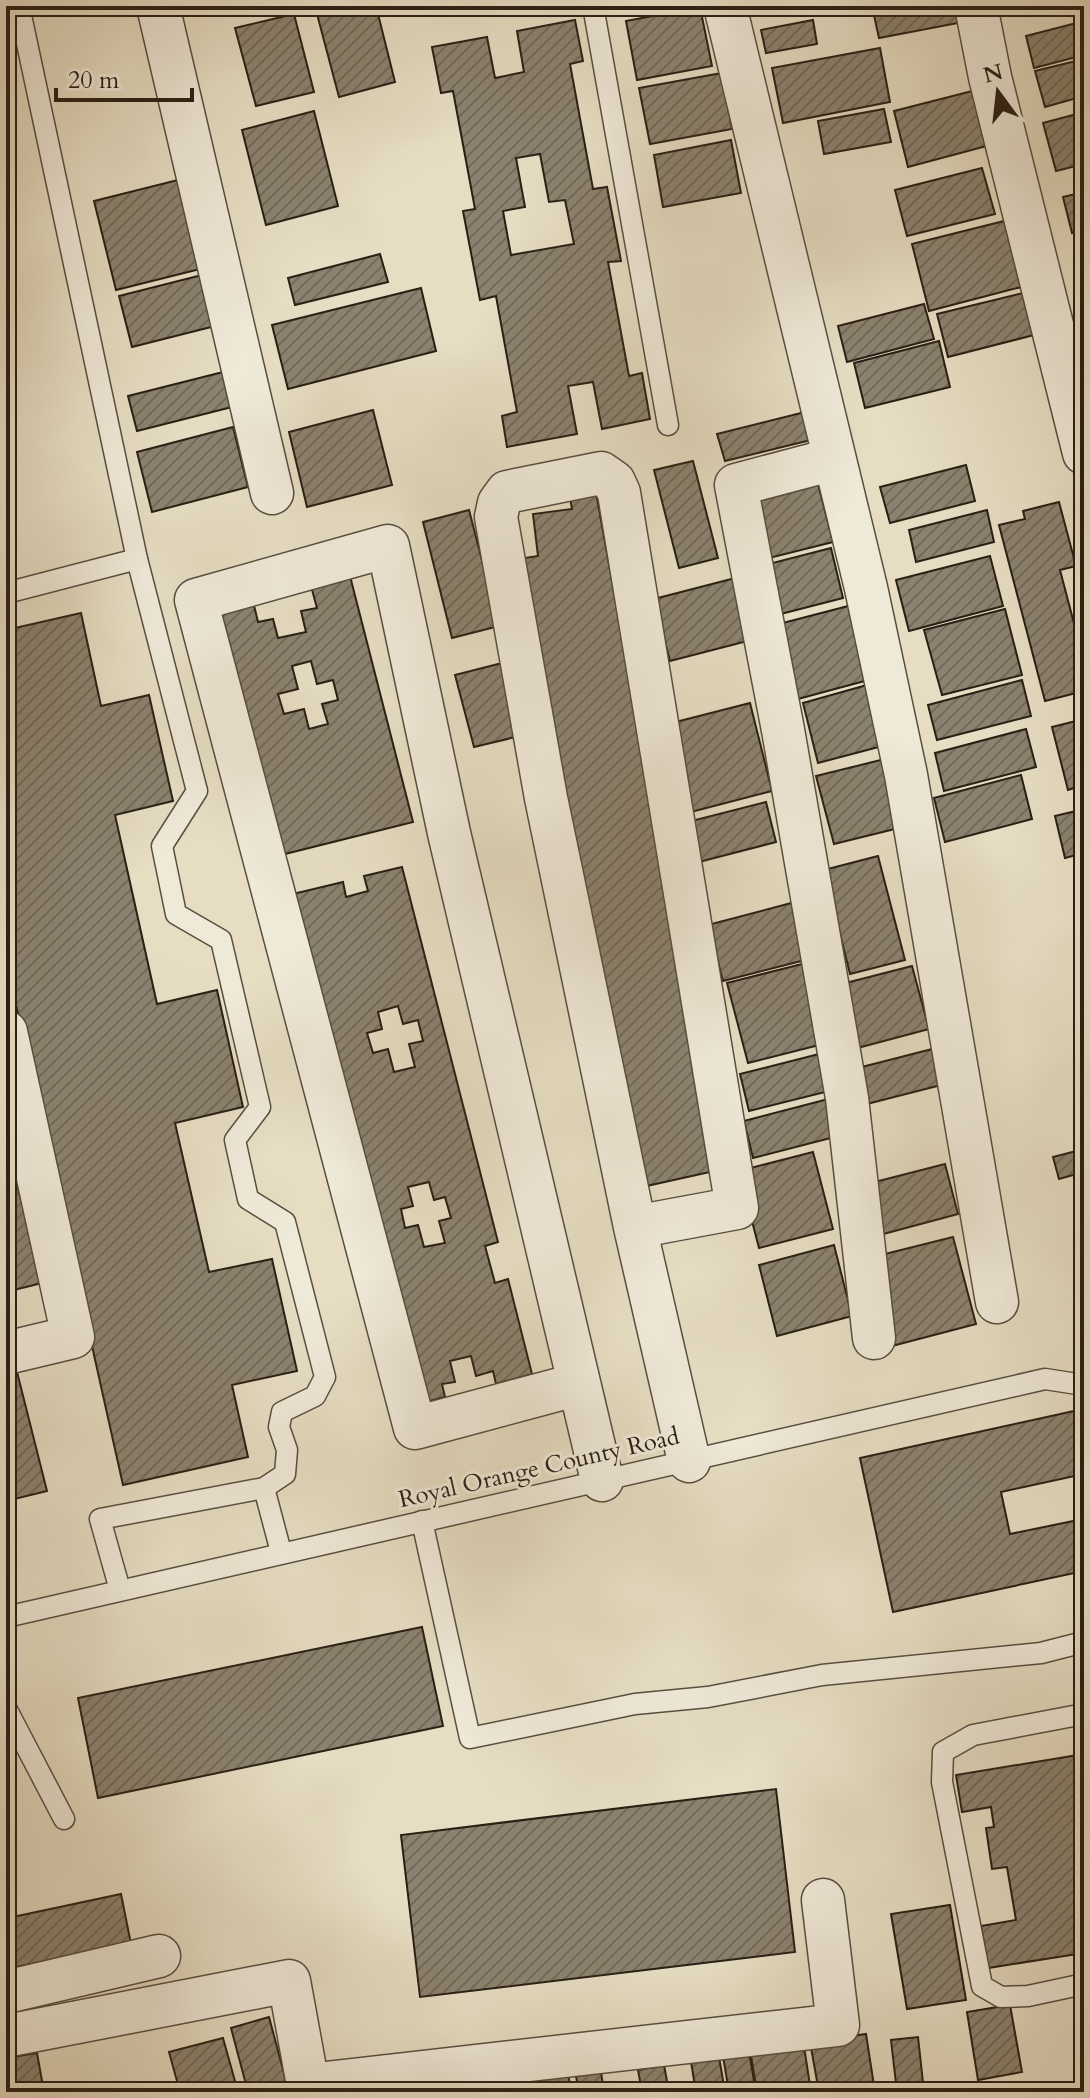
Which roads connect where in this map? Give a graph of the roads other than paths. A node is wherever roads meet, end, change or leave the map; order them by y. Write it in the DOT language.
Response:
graph roads {
  1 [pos="19,6"];
  2 [pos="158,6"];
  3 [pos="593,6"];
  4 [pos="725,6"];
  5 [pos="976,6"];
  6 [pos="668,425"];
  7 [pos="1084,453"];
  8 [pos="834,459"];
  9 [pos="272,493"];
  10 [pos="137,559"];
  11 [pos="6,593"];
  12 [pos="6,1032"];
  13 [pos="635,1227"];
  14 [pos="997,1302"];
  15 [pos="874,1338"];
  16 [pos="6,1353"];
  17 [pos="579,1384"];
  18 [pos="1084,1385"];
  19 [pos="689,1461"];
  20 [pos="602,1480"];
  21 [pos="264,1488"];
  22 [pos="422,1521"];
  23 [pos="281,1552"];
  24 [pos="120,1590"];
  25 [pos="6,1617"];
  26 [pos="1084,1642"];
  27 [pos="6,1708"];
  28 [pos="1084,1714"];
  29 [pos="64,1819"];
  30 [pos="823,1900"];
  31 [pos="159,1956"];
  32 [pos="1084,1984"];
  33 [pos="6,1992"];
  34 [pos="6,2036"];
  1 -- 10 [label="lane"];
  2 -- 9 [label="street"];
  3 -- 6 [label="lane"];
  4 -- 8 [label="street"];
  5 -- 7 [label="street"];
  8 -- 14 [label="street"];
  8 -- 15 [label="street"];
  10 -- 11 [label="lane"];
  10 -- 21 [label="lane"];
  12 -- 16 [label="street"];
  13 -- 13 [label="street"];
  13 -- 19 [label="street"];
  17 -- 17 [label="street"];
  17 -- 20 [label="street"];
  18 -- 19 [label="lane, Royal Orange County Road"];
  19 -- 20 [label="lane, Royal Orange County Road"];
  20 -- 22 [label="lane, Royal Orange County Road"];
  21 -- 23 [label="lane"];
  21 -- 24 [label="lane"];
  22 -- 23 [label="lane, Royal Orange County Road"];
  22 -- 26 [label="lane"];
  23 -- 24 [label="lane, Royal Orange County Road"];
  24 -- 25 [label="lane, Royal Orange County Road"];
  27 -- 29 [label="lane"];
  28 -- 32 [label="lane"];
  30 -- 34 [label="street"];
  31 -- 33 [label="street"];
}
